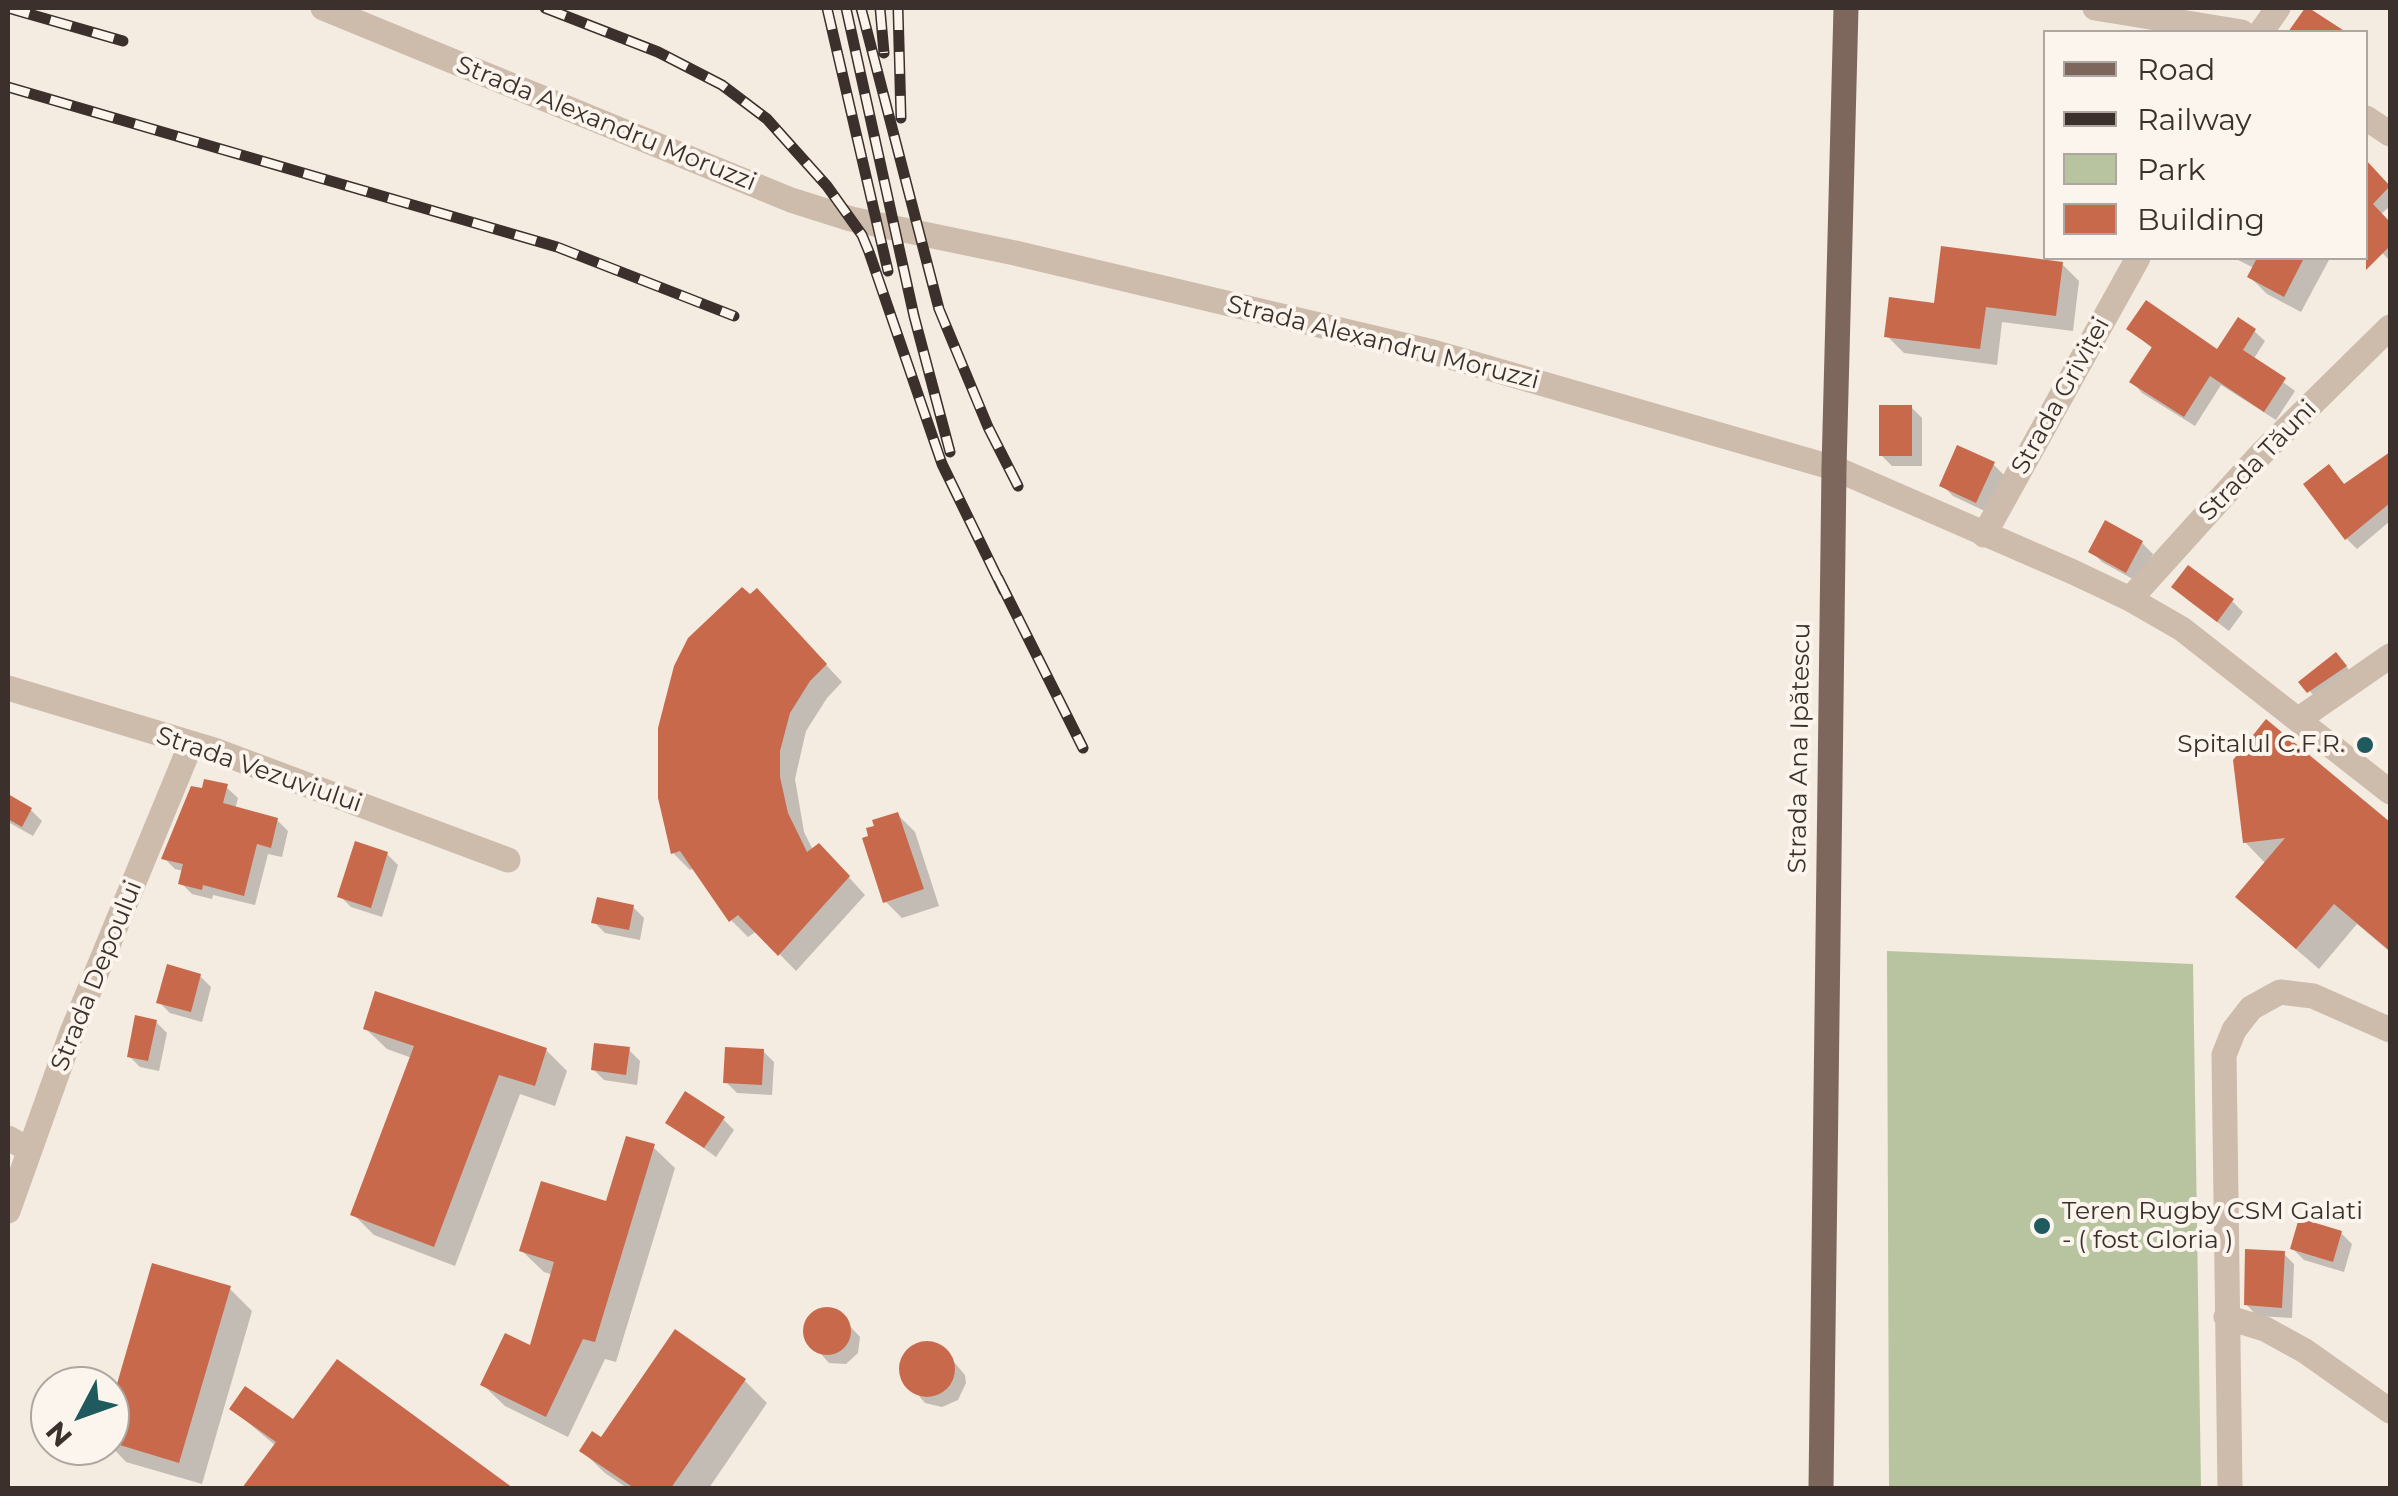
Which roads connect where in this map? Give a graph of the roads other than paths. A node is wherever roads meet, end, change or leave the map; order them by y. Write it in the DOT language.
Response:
graph roads {
  1 [pos="323,8"];
  2 [pos="1846,8"];
  3 [pos="2095,8"];
  4 [pos="2278,8"];
  5 [pos="2230,30"];
  6 [pos="2263,30"];
  7 [pos="2368,119"];
  8 [pos="2390,134"];
  9 [pos="2137,260"];
  10 [pos="2390,327"];
  11 [pos="1834,468"];
  12 [pos="1984,535"];
  13 [pos="2130,599"];
  14 [pos="2390,656"];
  15 [pos="8,688"];
  16 [pos="2299,719"];
  17 [pos="192,744"];
  18 [pos="2390,792"];
  19 [pos="508,860"];
  20 [pos="2390,1030"];
  21 [pos="18,1144"];
  22 [pos="8,1211"];
  23 [pos="2226,1316"];
  24 [pos="2390,1410"];
  25 [pos="1821,1488"];
  26 [pos="2230,1488"];
  1 -- 11 [label="street, Strada Alexandru Moruzzi"];
  2 -- 11 [label="main road, Strada Ana Ipătescu"];
  3 -- 5 [label="street"];
  4 -- 6 [label="street"];
  7 -- 8 [label="street"];
  9 -- 12 [label="street, Strada Griviței"];
  10 -- 13 [label="street, Strada Tăuni"];
  11 -- 12 [label="street, Strada Alexandru Moruzzi"];
  11 -- 25 [label="main road, Strada Ana Ipătescu"];
  12 -- 13 [label="street, Strada Alexandru Moruzzi"];
  13 -- 16 [label="street, Strada Alexandru Moruzzi"];
  14 -- 16 [label="street"];
  15 -- 17 [label="street, Strada Vezuviului"];
  16 -- 18 [label="street, Strada Alexandru Moruzzi"];
  17 -- 19 [label="street, Strada Vezuviului"];
  17 -- 21 [label="street, Strada Depoului"];
  20 -- 23 [label="street"];
  21 -- 22 [label="street, Strada Depoului"];
  23 -- 24 [label="street"];
  23 -- 26 [label="street"];
}
